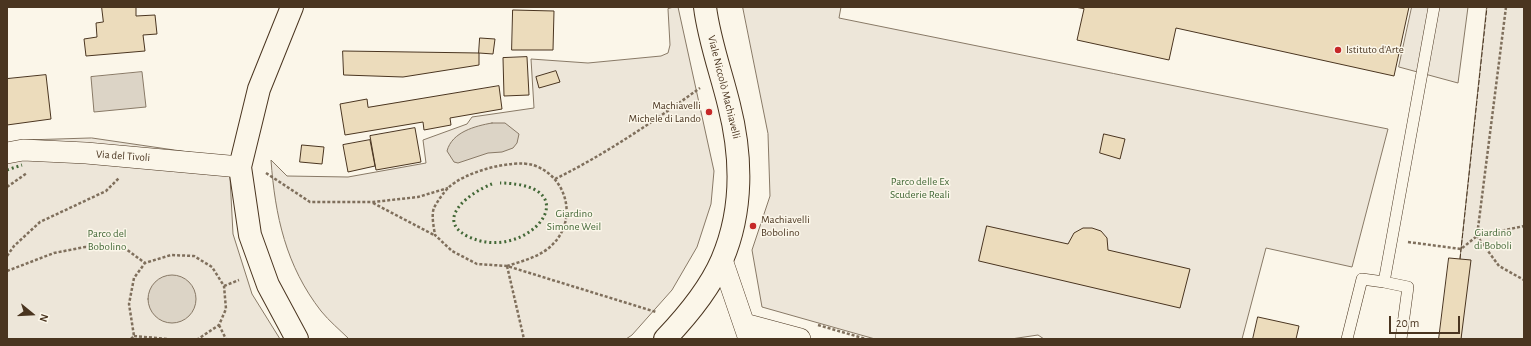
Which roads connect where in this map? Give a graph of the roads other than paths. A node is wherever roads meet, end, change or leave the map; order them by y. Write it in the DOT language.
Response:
graph roads {
  1 [pos="292,7"];
  2 [pos="705,7"];
  3 [pos="1434,7"];
  4 [pos="7,152"];
  5 [pos="240,167"];
  6 [pos="722,260"];
  7 [pos="1384,282"];
  8 [pos="747,331"];
  9 [pos="298,339"];
  10 [pos="665,339"];
  11 [pos="800,339"];
  12 [pos="1347,339"];
  13 [pos="1401,339"];
  1 -- 5 [label="main road"];
  2 -- 6 [label="main road, Viale Niccolò Machiavelli"];
  3 -- 7 [label="lane"];
  4 -- 5 [label="street, Via del Tivoli"];
  5 -- 9 [label="main road"];
  6 -- 8 [label="street"];
  6 -- 10 [label="main road, Viale Niccolò Machiavelli"];
  7 -- 12 [label="lane"];
  7 -- 13 [label="lane"];
  8 -- 11 [label="street"];
}
